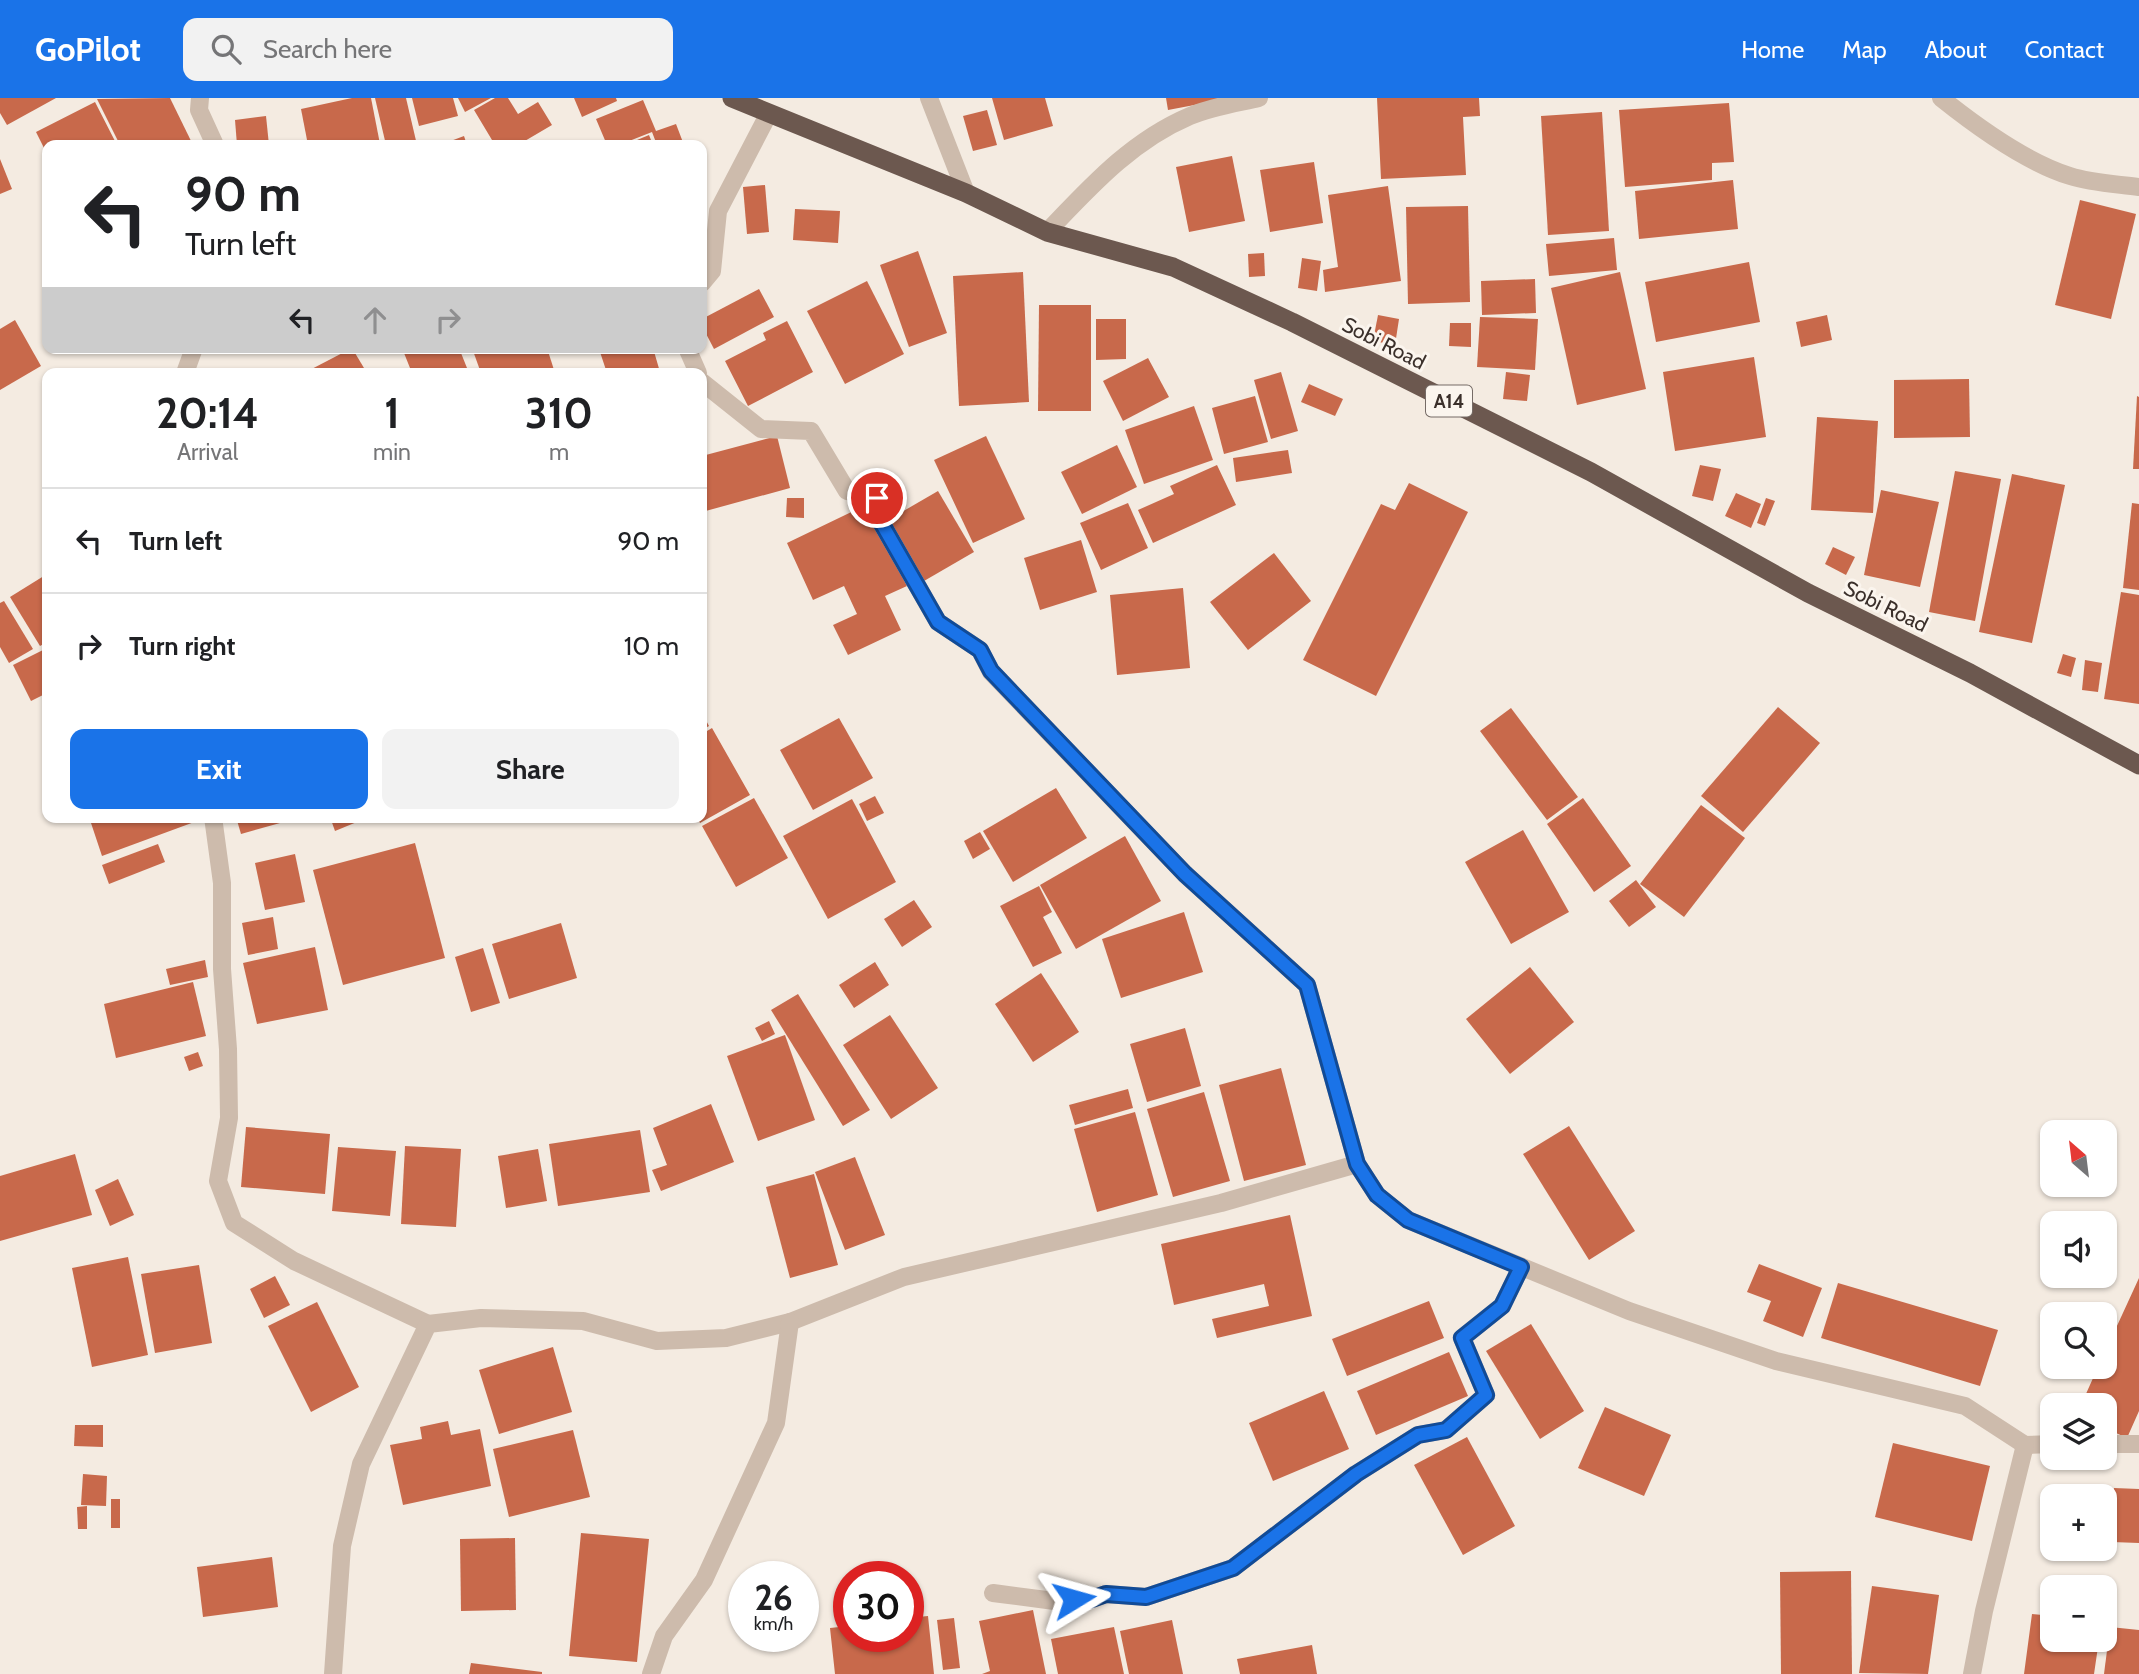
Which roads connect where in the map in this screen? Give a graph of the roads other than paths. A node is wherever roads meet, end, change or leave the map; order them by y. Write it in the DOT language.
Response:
graph roads {
  1 [pos="200,98"];
  2 [pos="732,98"];
  3 [pos="929,98"];
  4 [pos="1259,98"];
  5 [pos="1941,98"];
  6 [pos="768,115"];
  7 [pos="213,140"];
  8 [pos="2139,187"];
  9 [pos="966,193"];
  10 [pos="1047,232"];
  11 [pos="707,277"];
  12 [pos="707,386"];
  13 [pos="2139,765"];
  14 [pos="214,823"];
  15 [pos="1357,1164"];
  16 [pos="1521,1267"];
  17 [pos="790,1322"];
  18 [pos="428,1324"];
  19 [pos="2040,1444"];
  20 [pos="2117,1444"];
  21 [pos="2139,1444"];
  22 [pos="2025,1445"];
  23 [pos="993,1593"];
  24 [pos="333,1674"];
  25 [pos="651,1674"];
  26 [pos="1972,1674"];
  1 -- 7 [label="street"];
  2 -- 6 [label="highway, Sobi Road / A14"];
  3 -- 9 [label="street"];
  4 -- 10 [label="street"];
  5 -- 8 [label="street"];
  6 -- 9 [label="highway, Sobi Road / A14"];
  6 -- 11 [label="street"];
  9 -- 10 [label="highway, Sobi Road / A14"];
  10 -- 13 [label="highway, Sobi Road / A14"];
  12 -- 15 [label="street"];
  14 -- 18 [label="street"];
  15 -- 16 [label="street"];
  15 -- 17 [label="street"];
  16 -- 22 [label="street"];
  16 -- 23 [label="street"];
  17 -- 18 [label="street"];
  17 -- 25 [label="street"];
  18 -- 24 [label="street"];
  19 -- 22 [label="street"];
  20 -- 21 [label="street"];
  22 -- 26 [label="street"];
}
